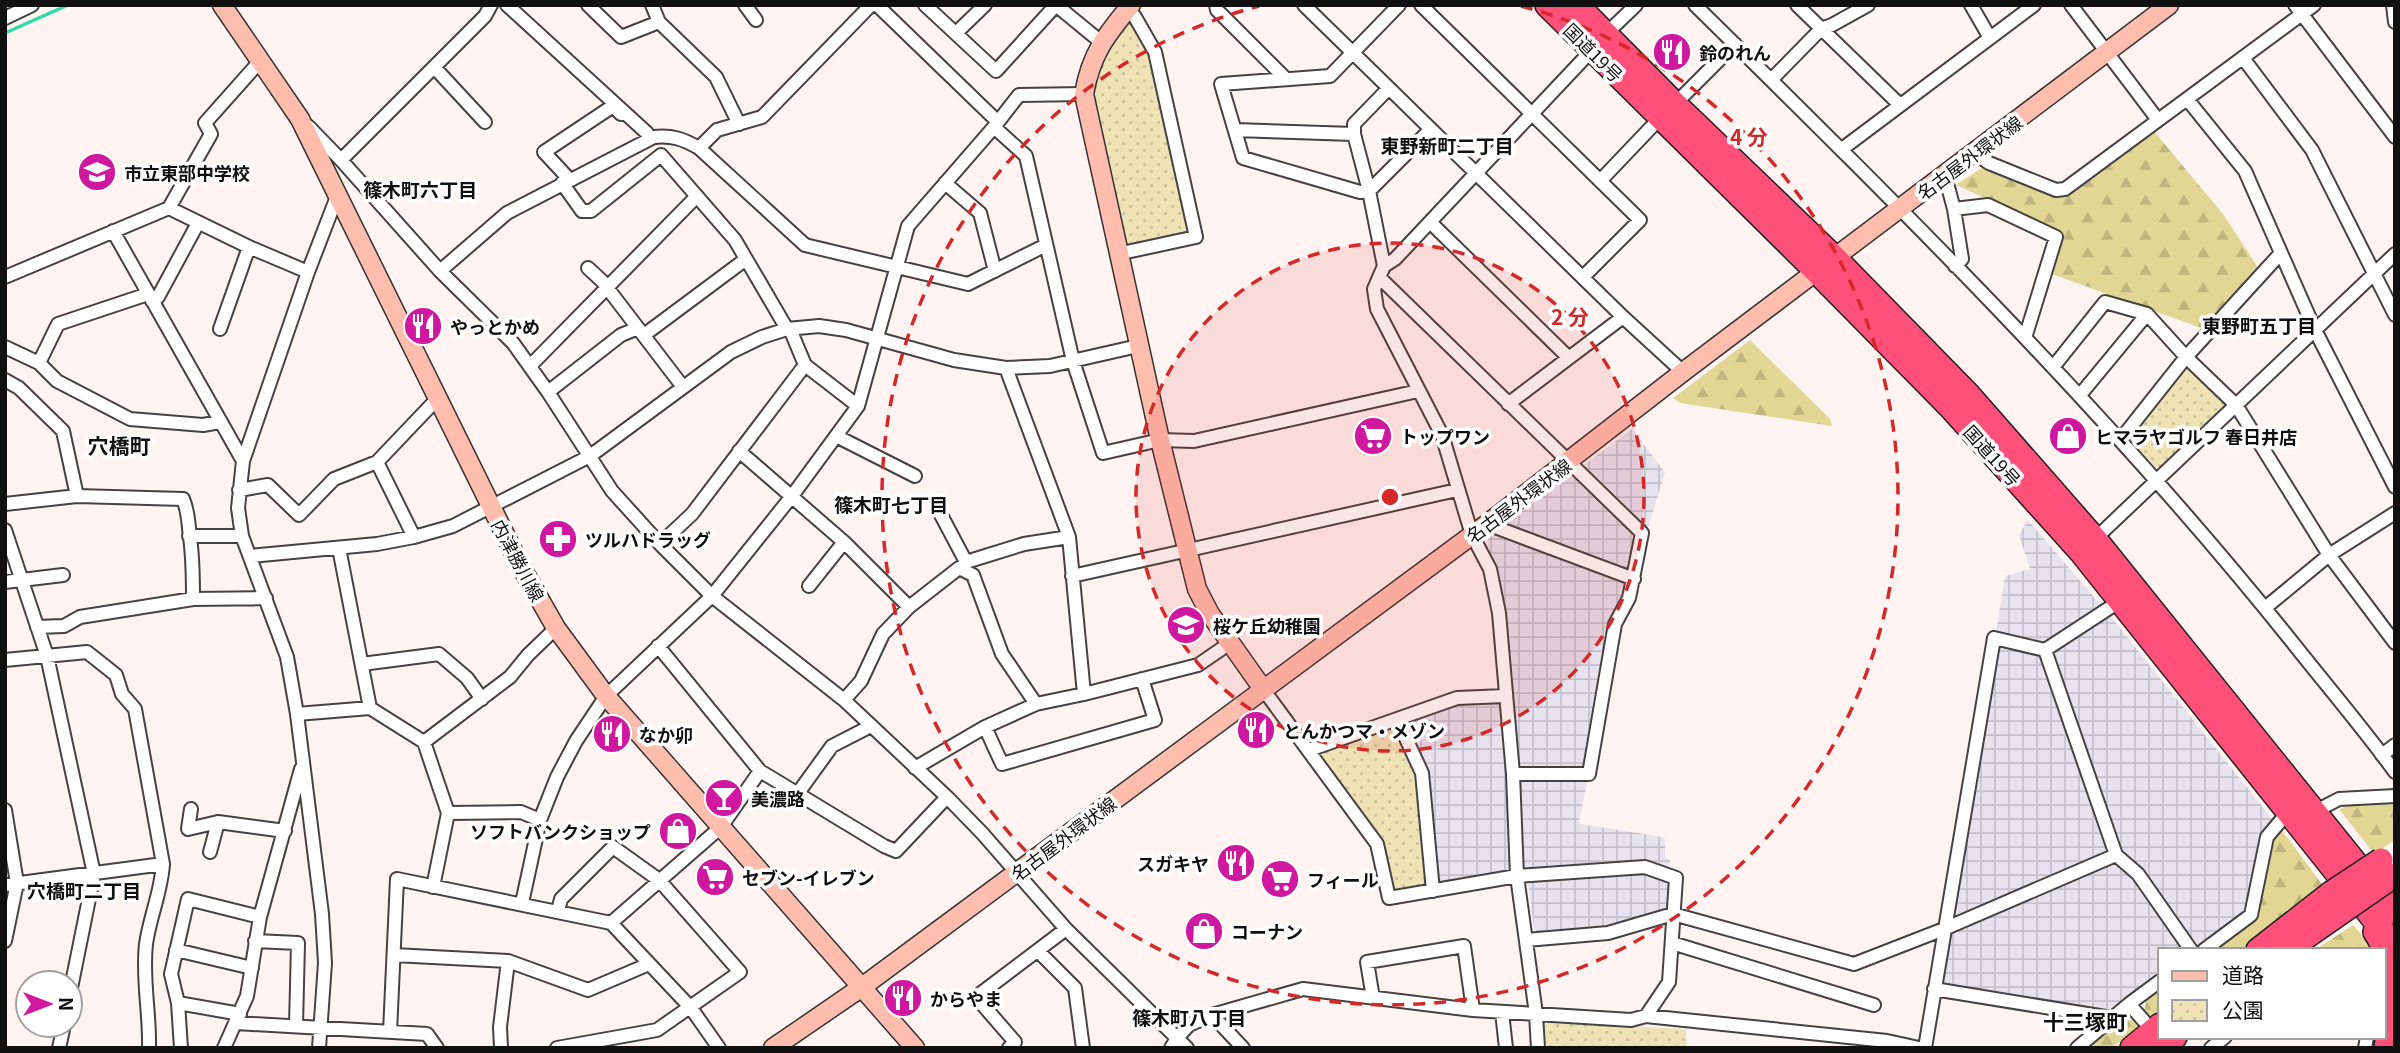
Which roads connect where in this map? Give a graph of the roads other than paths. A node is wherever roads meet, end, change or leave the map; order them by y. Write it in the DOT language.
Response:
graph roads {
  1 [pos="32,5"];
  2 [pos="222,5"];
  3 [pos="491,5"];
  4 [pos="507,5"];
  5 [pos="589,5"];
  6 [pos="652,5"];
  7 [pos="745,5"];
  8 [pos="871,5"];
  9 [pos="877,5"];
  10 [pos="925,5"];
  11 [pos="985,5"];
  12 [pos="1056,5"];
  13 [pos="1216,5"];
  14 [pos="1304,5"];
  15 [pos="1399,5"];
  16 [pos="1421,5"];
  17 [pos="1547,5"];
  18 [pos="1577,5"];
  19 [pos="1636,5"];
  20 [pos="1695,5"];
  21 [pos="1797,5"];
  22 [pos="1868,5"];
  23 [pos="1971,5"];
  24 [pos="2034,5"];
  25 [pos="2071,5"];
  26 [pos="2169,5"];
  27 [pos="2314,5"];
  28 [pos="2393,5"];
  29 [pos="1129,7"];
  30 [pos="2298,10"];
  31 [pos="5,18"];
  32 [pos="756,20"];
  33 [pos="659,22"];
  34 [pos="2395,22"];
  35 [pos="1821,29"];
  36 [pos="956,33"];
  37 [pos="1990,38"];
  38 [pos="1101,42"];
  39 [pos="1599,42"];
  40 [pos="1735,44"];
  41 [pos="2107,52"];
  42 [pos="1353,53"];
  43 [pos="2243,58"];
  44 [pos="261,60"];
  45 [pos="434,67"];
  46 [pos="1286,79"];
  47 [pos="1771,80"];
  48 [pos="1389,89"];
  49 [pos="1084,94"];
  50 [pos="2187,99"];
  51 [pos="1900,105"];
  52 [pos="1667,111"];
  53 [pos="1531,113"];
  54 [pos="300,118"];
  55 [pos="2158,120"];
  56 [pos="485,122"];
  57 [pos="739,124"];
  58 [pos="996,125"];
  59 [pos="1431,129"];
  60 [pos="1235,130"];
  61 [pos="1354,134"];
  62 [pos="2395,136"];
  63 [pos="646,137"];
  64 [pos="699,148"];
  65 [pos="1842,149"];
  66 [pos="1975,153"];
  67 [pos="655,158"];
  68 [pos="341,160"];
  69 [pos="353,174"];
  70 [pos="1476,174"];
  71 [pos="1945,176"];
  72 [pos="566,181"];
  73 [pos="1600,181"];
  74 [pos="945,183"];
  75 [pos="337,191"];
  76 [pos="1369,191"];
  77 [pos="697,196"];
  78 [pos="169,208"];
  79 [pos="1901,209"];
  80 [pos="1954,209"];
  81 [pos="1430,222"];
  82 [pos="198,223"];
  83 [pos="113,231"];
  84 [pos="1046,245"];
  85 [pos="249,247"];
  86 [pos="1117,254"];
  87 [pos="2280,254"];
  88 [pos="2395,254"];
  89 [pos="746,259"];
  90 [pos="1826,265"];
  91 [pos="1955,265"];
  92 [pos="897,266"];
  93 [pos="588,268"];
  94 [pos="440,271"];
  95 [pos="995,271"];
  96 [pos="308,272"];
  97 [pos="1382,272"];
  98 [pos="2374,273"];
  99 [pos="5,277"];
  100 [pos="1583,277"];
  101 [pos="607,288"];
  102 [pos="150,297"];
  103 [pos="2147,314"];
  104 [pos="2395,316"];
  105 [pos="1623,317"];
  106 [pos="220,329"];
  107 [pos="788,329"];
  108 [pos="2315,330"];
  109 [pos="641,332"];
  110 [pos="878,337"];
  111 [pos="2025,338"];
  112 [pos="1139,346"];
  113 [pos="5,347"];
  114 [pos="2186,357"];
  115 [pos="1569,358"];
  116 [pos="1073,361"];
  117 [pos="39,363"];
  118 [pos="805,365"];
  119 [pos="530,366"];
  120 [pos="2054,366"];
  121 [pos="1006,368"];
  122 [pos="1683,372"];
  123 [pos="5,380"];
  124 [pos="683,387"];
  125 [pos="1418,391"];
  126 [pos="548,392"];
  127 [pos="2080,395"];
  128 [pos="438,398"];
  129 [pos="1508,404"];
  130 [pos="2235,405"];
  131 [pos="858,406"];
  132 [pos="220,422"];
  133 [pos="836,436"];
  134 [pos="2121,439"];
  135 [pos="1160,440"];
  136 [pos="740,451"];
  137 [pos="590,456"];
  138 [pos="243,461"];
  139 [pos="377,462"];
  140 [pos="1568,463"];
  141 [pos="915,476"];
  142 [pos="2157,479"];
  143 [pos="2395,488"];
  144 [pos="239,489"];
  145 [pos="1457,490"];
  146 [pos="77,496"];
  147 [pos="792,496"];
  148 [pos="5,504"];
  149 [pos="491,508"];
  150 [pos="940,513"];
  151 [pos="2395,513"];
  152 [pos="1487,524"];
  153 [pos="5,530"];
  154 [pos="1472,535"];
  155 [pos="189,536"];
  156 [pos="242,536"];
  157 [pos="414,537"];
  158 [pos="1069,537"];
  159 [pos="2095,539"];
  160 [pos="844,542"];
  161 [pos="660,544"];
  162 [pos="338,548"];
  163 [pos="1186,551"];
  164 [pos="2329,555"];
  165 [pos="250,556"];
  166 [pos="964,566"];
  167 [pos="63,575"];
  168 [pos="1072,576"];
  169 [pos="1634,579"];
  170 [pos="22,580"];
  171 [pos="5,582"];
  172 [pos="809,586"];
  173 [pos="712,596"];
  174 [pos="193,598"];
  175 [pos="266,598"];
  176 [pos="2120,601"];
  177 [pos="909,607"];
  178 [pos="2265,608"];
  179 [pos="37,627"];
  180 [pos="556,628"];
  181 [pos="1230,643"];
  182 [pos="2395,643"];
  183 [pos="658,646"];
  184 [pos="2045,650"];
  185 [pos="47,656"];
  186 [pos="5,660"];
  187 [pos="362,664"];
  188 [pos="1142,679"];
  189 [pos="1263,690"];
  190 [pos="1084,694"];
  191 [pos="606,696"];
  192 [pos="1506,696"];
  193 [pos="482,699"];
  194 [pos="844,700"];
  195 [pos="1036,704"];
  196 [pos="370,708"];
  197 [pos="297,714"];
  198 [pos="1397,719"];
  199 [pos="871,726"];
  200 [pos="985,727"];
  201 [pos="424,742"];
  202 [pos="2395,745"];
  203 [pos="1309,750"];
  204 [pos="2382,755"];
  205 [pos="303,764"];
  206 [pos="915,768"];
  207 [pos="760,771"];
  208 [pos="2395,772"];
  209 [pos="1513,774"];
  210 [pos="799,793"];
  211 [pos="2395,796"];
  212 [pos="947,797"];
  213 [pos="191,808"];
  214 [pos="5,810"];
  215 [pos="2288,812"];
  216 [pos="2314,812"];
  217 [pos="447,814"];
  218 [pos="541,820"];
  219 [pos="218,822"];
  220 [pos="721,827"];
  221 [pos="285,831"];
  222 [pos="2320,850"];
  223 [pos="210,852"];
  224 [pos="2116,855"];
  225 [pos="163,864"];
  226 [pos="2391,866"];
  227 [pos="1016,873"];
  228 [pos="94,874"];
  229 [pos="1517,876"];
  230 [pos="659,880"];
  231 [pos="11,884"];
  232 [pos="433,887"];
  233 [pos="1433,891"];
  234 [pos="2337,902"];
  235 [pos="522,904"];
  236 [pos="2391,904"];
  237 [pos="558,911"];
  238 [pos="1673,914"];
  239 [pos="260,917"];
  240 [pos="611,923"];
  241 [pos="1066,929"];
  242 [pos="1944,929"];
  243 [pos="1526,940"];
  244 [pos="5,941"];
  245 [pos="255,941"];
  246 [pos="1671,943"];
  247 [pos="2395,946"];
  248 [pos="2190,948"];
  249 [pos="2207,948"];
  250 [pos="2261,948"];
  251 [pos="2289,948"];
  252 [pos="2384,948"];
  253 [pos="176,950"];
  254 [pos="1038,951"];
  255 [pos="2386,954"];
  256 [pos="394,955"];
  257 [pos="508,961"];
  258 [pos="649,964"];
  259 [pos="252,968"];
  260 [pos="75,969"];
  261 [pos="2158,982"];
  262 [pos="862,987"];
  263 [pos="1934,989"];
  264 [pos="1373,998"];
  265 [pos="178,1003"];
  266 [pos="2129,1004"];
  267 [pos="1874,1005"];
  268 [pos="691,1008"];
  269 [pos="1473,1010"];
  270 [pos="1503,1012"];
  271 [pos="1536,1014"];
  272 [pos="1212,1015"];
  273 [pos="1646,1016"];
  274 [pos="238,1018"];
  275 [pos="2112,1018"];
  276 [pos="2152,1023"];
  277 [pos="296,1026"];
  278 [pos="320,1028"];
  279 [pos="390,1032"];
  280 [pos="1174,1043"];
  281 [pos="149,1048"];
  282 [pos="181,1048"];
  283 [pos="224,1048"];
  284 [pos="319,1048"];
  285 [pos="437,1048"];
  286 [pos="501,1048"];
  287 [pos="557,1048"];
  288 [pos="719,1048"];
  289 [pos="773,1048"];
  290 [pos="915,1048"];
  291 [pos="1009,1048"];
  292 [pos="1083,1048"];
  293 [pos="1187,1048"];
  294 [pos="1243,1048"];
  295 [pos="1506,1048"];
  296 [pos="1538,1048"];
  297 [pos="1919,1048"];
  298 [pos="1925,1048"];
  299 [pos="2077,1048"];
  300 [pos="2132,1048"];
  301 [pos="2386,1048"];
  1 -- 31 [label="street"];
  2 -- 44 [label="main road, 内津勝川線"];
  3 -- 45 [label="street"];
  4 -- 63 [label="street"];
  5 -- 33 [label="street"];
  6 -- 33 [label="street"];
  7 -- 32 [label="street"];
  8 -- 57 [label="street"];
  9 -- 58 [label="street"];
  10 -- 36 [label="street"];
  11 -- 36 [label="street"];
  12 -- 36 [label="street"];
  12 -- 38 [label="street"];
  13 -- 46 [label="street"];
  14 -- 42 [label="street"];
  15 -- 42 [label="street"];
  16 -- 53 [label="street"];
  17 -- 39 [label="highway, 国道19号"];
  18 -- 39 [label="highway, 国道19号"];
  19 -- 39 [label="street"];
  20 -- 40 [label="street"];
  21 -- 35 [label="street"];
  22 -- 35 [label="street"];
  23 -- 37 [label="street"];
  24 -- 37 [label="street"];
  25 -- 41 [label="street"];
  26 -- 41 [label="main road, 名古屋外環状線"];
  27 -- 30 [label="street"];
  28 -- 34 [label="street"];
  29 -- 38 [label="main road"];
  29 -- 86 [label="street"];
  30 -- 43 [label="street"];
  30 -- 62 [label="street"];
  33 -- 57 [label="street"];
  35 -- 47 [label="street"];
  35 -- 51 [label="street"];
  37 -- 51 [label="street"];
  38 -- 49 [label="main road"];
  39 -- 52 [label="highway, 国道19号"];
  39 -- 53 [label="street"];
  40 -- 47 [label="street"];
  40 -- 52 [label="street"];
  41 -- 55 [label="street"];
  41 -- 66 [label="main road, 名古屋外環状線"];
  42 -- 46 [label="street"];
  42 -- 48 [label="street"];
  43 -- 50 [label="street"];
  43 -- 98 [label="street"];
  44 -- 54 [label="main road, 内津勝川線"];
  44 -- 78 [label="street"];
  45 -- 56 [label="street"];
  45 -- 68 [label="street"];
  46 -- 60 [label="street"];
  47 -- 65 [label="street"];
  48 -- 59 [label="street"];
  48 -- 61 [label="street"];
  49 -- 58 [label="street"];
  49 -- 86 [label="main road"];
  50 -- 55 [label="street"];
  50 -- 87 [label="street"];
  51 -- 65 [label="street"];
  52 -- 73 [label="street"];
  52 -- 90 [label="highway, 国道19号"];
  53 -- 70 [label="street"];
  53 -- 73 [label="street"];
  54 -- 68 [label="street"];
  54 -- 75 [label="main road, 内津勝川線"];
  55 -- 66 [label="street"];
  57 -- 64 [label="street"];
  58 -- 74 [label="street"];
  58 -- 84 [label="street"];
  59 -- 70 [label="street"];
  59 -- 76 [label="street"];
  60 -- 61 [label="street"];
  60 -- 76 [label="street"];
  61 -- 76 [label="street"];
  63 -- 64 [label="street"];
  63 -- 67 [label="street"];
  63 -- 72 [label="street"];
  63 -- 72 [label="street"];
  64 -- 92 [label="street"];
  65 -- 79 [label="street"];
  66 -- 71 [label="main road, 名古屋外環状線"];
  67 -- 72 [label="street"];
  67 -- 77 [label="street"];
  68 -- 69 [label="street"];
  69 -- 75 [label="street"];
  69 -- 94 [label="street"];
  70 -- 81 [label="street"];
  70 -- 100 [label="street"];
  71 -- 79 [label="main road, 名古屋外環状線"];
  71 -- 80 [label="street"];
  72 -- 94 [label="street"];
  73 -- 100 [label="street"];
  74 -- 92 [label="street"];
  74 -- 95 [label="street"];
  75 -- 96 [label="street"];
  75 -- 128 [label="main road, 内津勝川線"];
  76 -- 97 [label="street"];
  77 -- 89 [label="street"];
  77 -- 101 [label="street"];
  78 -- 82 [label="street"];
  78 -- 83 [label="street"];
  79 -- 90 [label="main road, 名古屋外環状線"];
  79 -- 91 [label="street"];
  80 -- 91 [label="street"];
  80 -- 111 [label="street"];
  81 -- 97 [label="street"];
  81 -- 115 [label="street"];
  82 -- 85 [label="street"];
  82 -- 102 [label="street"];
  83 -- 99 [label="street"];
  83 -- 102 [label="street"];
  84 -- 95 [label="street"];
  84 -- 116 [label="street"];
  85 -- 96 [label="street"];
  85 -- 106 [label="street"];
  86 -- 112 [label="main road"];
  87 -- 108 [label="street"];
  87 -- 114 [label="street"];
  88 -- 98 [label="street"];
  89 -- 107 [label="street"];
  89 -- 109 [label="street"];
  90 -- 122 [label="main road, 名古屋外環状線"];
  90 -- 159 [label="highway, 国道19号"];
  90 -- 176 [label="highway, 国道19号"];
  91 -- 111 [label="street"];
  92 -- 95 [label="street"];
  92 -- 110 [label="street"];
  93 -- 101 [label="street"];
  94 -- 119 [label="street"];
  96 -- 138 [label="street"];
  97 -- 125 [label="street"];
  97 -- 129 [label="street"];
  98 -- 104 [label="street"];
  98 -- 108 [label="street"];
  100 -- 105 [label="street"];
  101 -- 109 [label="street"];
  101 -- 119 [label="street"];
  102 -- 117 [label="street"];
  102 -- 132 [label="street"];
  103 -- 114 [label="street"];
  103 -- 120 [label="street"];
  103 -- 127 [label="street"];
  105 -- 115 [label="street"];
  105 -- 122 [label="street"];
  107 -- 110 [label="street"];
  107 -- 118 [label="street"];
  107 -- 124 [label="street"];
  108 -- 130 [label="street"];
  108 -- 143 [label="street"];
  109 -- 124 [label="street"];
  109 -- 126 [label="street"];
  110 -- 121 [label="street"];
  110 -- 131 [label="street"];
  111 -- 120 [label="street"];
  112 -- 116 [label="street"];
  112 -- 135 [label="main road"];
  113 -- 117 [label="street"];
  114 -- 130 [label="street"];
  114 -- 134 [label="street"];
  115 -- 129 [label="street"];
  116 -- 121 [label="street"];
  116 -- 135 [label="street"];
  117 -- 132 [label="street"];
  118 -- 131 [label="street"];
  118 -- 136 [label="street"];
  119 -- 126 [label="street"];
  120 -- 127 [label="street"];
  121 -- 158 [label="street"];
  122 -- 140 [label="main road, 名古屋外環状線"];
  123 -- 146 [label="street"];
  124 -- 137 [label="street"];
  125 -- 135 [label="street"];
  125 -- 145 [label="street"];
  126 -- 137 [label="street"];
  127 -- 134 [label="street"];
  128 -- 139 [label="street"];
  128 -- 149 [label="main road, 内津勝川線"];
  129 -- 140 [label="street"];
  130 -- 142 [label="street"];
  130 -- 164 [label="street"];
  131 -- 133 [label="street"];
  132 -- 138 [label="street"];
  133 -- 141 [label="street"];
  133 -- 147 [label="street"];
  134 -- 142 [label="street"];
  135 -- 163 [label="main road"];
  136 -- 147 [label="street"];
  136 -- 161 [label="street"];
  137 -- 149 [label="street"];
  137 -- 161 [label="street"];
  138 -- 144 [label="street"];
  139 -- 144 [label="street"];
  139 -- 157 [label="street"];
  140 -- 152 [label="main road, 名古屋外環状線"];
  140 -- 169 [label="street"];
  142 -- 159 [label="street"];
  142 -- 178 [label="street"];
  144 -- 156 [label="street"];
  145 -- 154 [label="street"];
  145 -- 163 [label="street"];
  146 -- 148 [label="street"];
  146 -- 155 [label="street"];
  147 -- 160 [label="street"];
  147 -- 173 [label="street"];
  149 -- 157 [label="street"];
  149 -- 180 [label="main road, 内津勝川線"];
  150 -- 166 [label="street"];
  151 -- 164 [label="street"];
  152 -- 154 [label="main road, 名古屋外環状線"];
  152 -- 169 [label="street"];
  153 -- 170 [label="street"];
  154 -- 189 [label="main road, 名古屋外環状線"];
  154 -- 192 [label="street"];
  155 -- 156 [label="street"];
  155 -- 174 [label="street"];
  156 -- 165 [label="street"];
  157 -- 162 [label="street"];
  158 -- 166 [label="street"];
  158 -- 168 [label="street"];
  159 -- 216 [label="highway, 国道19号"];
  160 -- 172 [label="street"];
  160 -- 177 [label="street"];
  161 -- 173 [label="street"];
  162 -- 165 [label="street"];
  162 -- 187 [label="street"];
  163 -- 168 [label="street"];
  163 -- 181 [label="main road"];
  164 -- 178 [label="street"];
  164 -- 182 [label="street"];
  165 -- 175 [label="street"];
  166 -- 177 [label="street"];
  166 -- 195 [label="street"];
  167 -- 170 [label="street"];
  168 -- 190 [label="street"];
  169 -- 209 [label="street"];
  170 -- 171 [label="street"];
  170 -- 179 [label="street"];
  173 -- 183 [label="street"];
  173 -- 194 [label="street"];
  174 -- 175 [label="street"];
  174 -- 179 [label="street"];
  175 -- 197 [label="street"];
  176 -- 184 [label="street"];
  176 -- 215 [label="highway, 国道19号"];
  177 -- 194 [label="street"];
  178 -- 204 [label="street"];
  179 -- 185 [label="street"];
  180 -- 191 [label="main road, 内津勝川線"];
  180 -- 193 [label="street"];
  181 -- 188 [label="street"];
  181 -- 189 [label="main road"];
  183 -- 191 [label="street"];
  183 -- 207 [label="street"];
  184 -- 224 [label="street"];
  184 -- 242 [label="street"];
  185 -- 186 [label="street"];
  185 -- 225 [label="street"];
  185 -- 228 [label="street"];
  187 -- 193 [label="street"];
  187 -- 196 [label="street"];
  188 -- 190 [label="street"];
  188 -- 200 [label="street"];
  189 -- 203 [label="street"];
  189 -- 227 [label="main road, 名古屋外環状線"];
  190 -- 195 [label="street"];
  191 -- 218 [label="street"];
  191 -- 220 [label="main road, 内津勝川線"];
  192 -- 198 [label="street"];
  192 -- 209 [label="street"];
  193 -- 201 [label="street"];
  194 -- 199 [label="street"];
  195 -- 200 [label="street"];
  196 -- 197 [label="street"];
  196 -- 201 [label="street"];
  197 -- 205 [label="street"];
  198 -- 203 [label="street"];
  198 -- 233 [label="street"];
  199 -- 206 [label="street"];
  199 -- 210 [label="street"];
  200 -- 206 [label="street"];
  201 -- 217 [label="street"];
  202 -- 204 [label="street"];
  203 -- 233 [label="street"];
  204 -- 208 [label="street"];
  205 -- 221 [label="street"];
  205 -- 278 [label="street"];
  206 -- 212 [label="street"];
  207 -- 210 [label="street"];
  207 -- 220 [label="street"];
  209 -- 229 [label="street"];
  210 -- 212 [label="street"];
  211 -- 216 [label="street"];
  212 -- 227 [label="street"];
  213 -- 219 [label="street"];
  214 -- 231 [label="street"];
  215 -- 222 [label="highway, 国道19号"];
  215 -- 249 [label="street"];
  216 -- 236 [label="highway, 国道19号"];
  217 -- 218 [label="street"];
  217 -- 232 [label="street"];
  218 -- 235 [label="street"];
  219 -- 221 [label="street"];
  219 -- 223 [label="street"];
  220 -- 230 [label="street"];
  220 -- 262 [label="main road, 内津勝川線"];
  221 -- 239 [label="street"];
  222 -- 247 [label="highway, 国道19号"];
  222 -- 252 [label="highway"];
  224 -- 242 [label="street"];
  224 -- 248 [label="street"];
  225 -- 228 [label="street"];
  225 -- 281 [label="street"];
  226 -- 234 [label="highway, bridge"];
  227 -- 241 [label="street"];
  227 -- 262 [label="main road, 名古屋外環状線"];
  228 -- 231 [label="street"];
  228 -- 260 [label="street"];
  229 -- 233 [label="street"];
  229 -- 238 [label="street"];
  229 -- 243 [label="street"];
  230 -- 237 [label="street"];
  230 -- 240 [label="street"];
  230 -- 268 [label="street"];
  231 -- 244 [label="street"];
  232 -- 235 [label="street"];
  232 -- 256 [label="street"];
  234 -- 250 [label="highway"];
  234 -- 251 [label="highway"];
  235 -- 237 [label="street"];
  237 -- 240 [label="street"];
  238 -- 242 [label="street"];
  238 -- 243 [label="street"];
  238 -- 246 [label="street"];
  239 -- 245 [label="street"];
  239 -- 253 [label="street"];
  240 -- 258 [label="street"];
  241 -- 254 [label="street"];
  241 -- 280 [label="street"];
  242 -- 263 [label="street"];
  243 -- 271 [label="street"];
  245 -- 259 [label="street"];
  245 -- 277 [label="street"];
  246 -- 267 [label="street"];
  246 -- 273 [label="street"];
  253 -- 259 [label="street"];
  253 -- 265 [label="street"];
  254 -- 291 [label="street"];
  254 -- 292 [label="street"];
  255 -- 301 [label="highway"];
  256 -- 257 [label="street"];
  256 -- 279 [label="street"];
  257 -- 258 [label="street"];
  257 -- 286 [label="street"];
  258 -- 268 [label="street"];
  259 -- 274 [label="street"];
  261 -- 266 [label="street"];
  262 -- 289 [label="main road, 名古屋外環状線"];
  262 -- 290 [label="main road, 内津勝川線"];
  263 -- 275 [label="street"];
  263 -- 298 [label="street"];
  264 -- 269 [label="street"];
  264 -- 269 [label="street"];
  264 -- 272 [label="street"];
  265 -- 274 [label="street"];
  265 -- 282 [label="street"];
  266 -- 275 [label="street"];
  266 -- 276 [label="street"];
  268 -- 287 [label="street"];
  268 -- 288 [label="street"];
  269 -- 270 [label="street"];
  270 -- 271 [label="street"];
  270 -- 295 [label="street"];
  271 -- 273 [label="street"];
  271 -- 296 [label="street"];
  272 -- 280 [label="street"];
  272 -- 294 [label="street"];
  273 -- 297 [label="street"];
  274 -- 277 [label="street"];
  274 -- 283 [label="street"];
  275 -- 299 [label="street"];
  276 -- 300 [label="highway"];
  277 -- 278 [label="street"];
  278 -- 279 [label="street"];
  278 -- 284 [label="street"];
  279 -- 285 [label="street"];
  280 -- 293 [label="street"];
}
